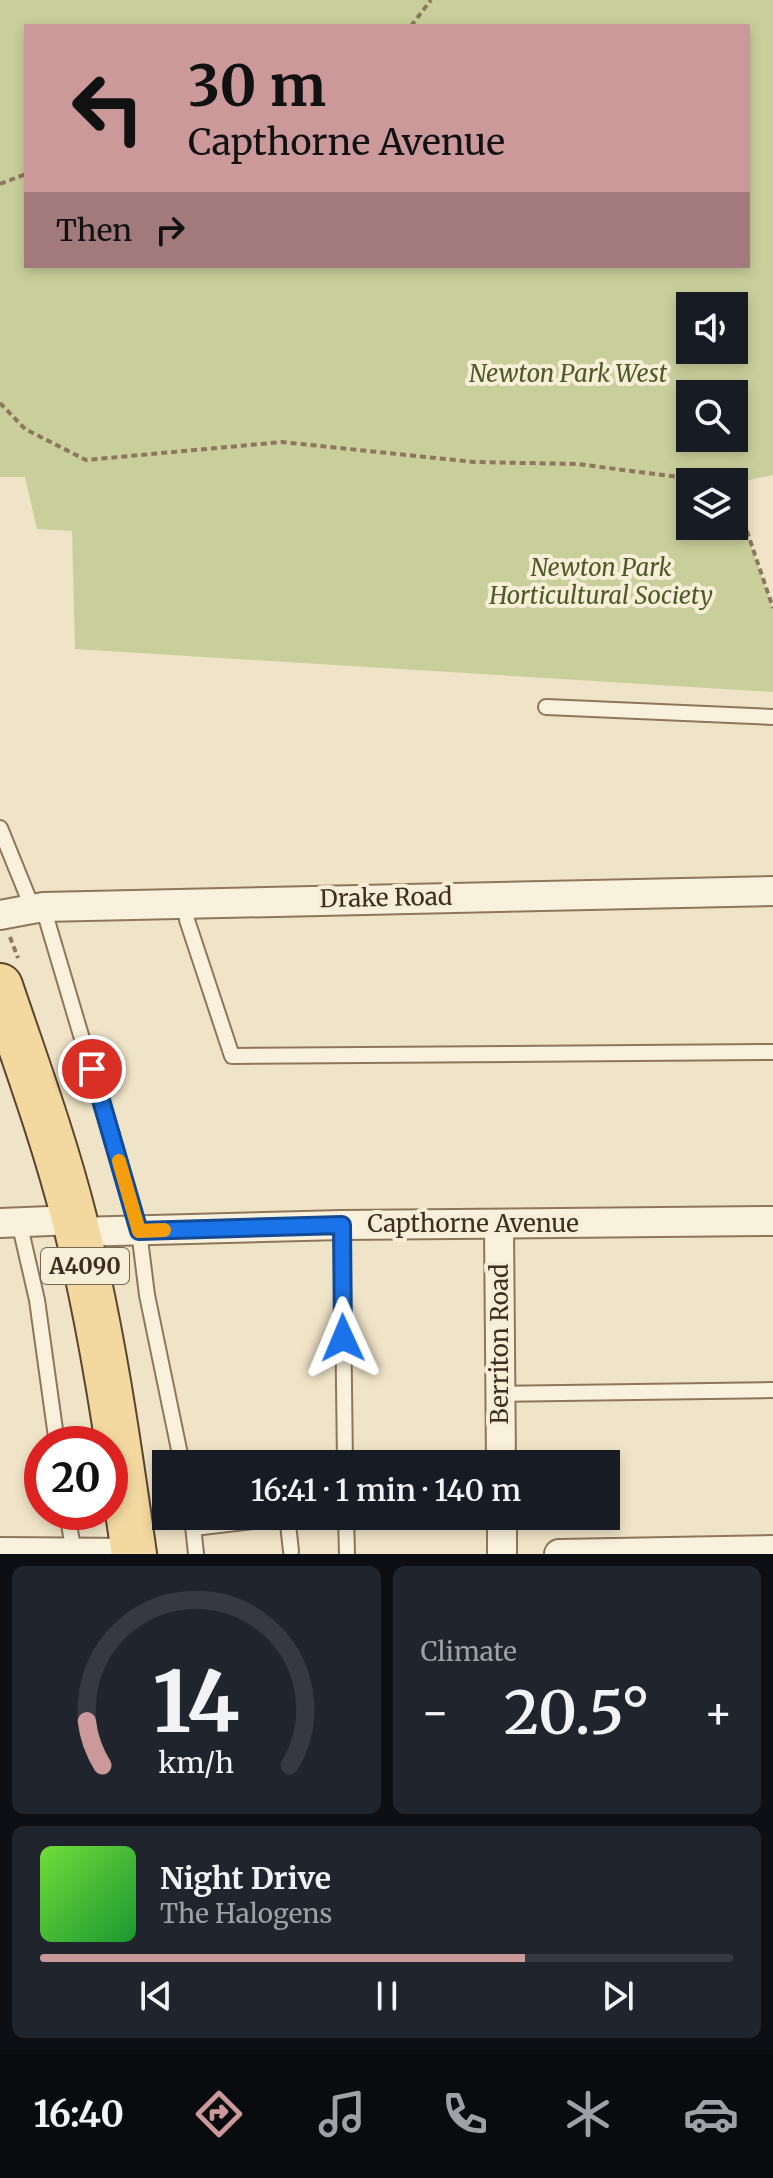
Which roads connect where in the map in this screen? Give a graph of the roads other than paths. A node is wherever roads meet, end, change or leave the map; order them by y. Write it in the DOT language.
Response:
graph roads {
  1 [pos="546,707"];
  2 [pos="773,717"];
  3 [pos="0,828"];
  4 [pos="773,891"];
  5 [pos="187,903"];
  6 [pos="38,907"];
  7 [pos="0,915"];
  8 [pos="0,986"];
  9 [pos="773,1052"];
  10 [pos="773,1221"];
  11 [pos="10,1222"];
  12 [pos="342,1225"];
  13 [pos="499,1225"];
  14 [pos="76,1226"];
  15 [pos="139,1231"];
  16 [pos="773,1390"];
  17 [pos="499,1394"];
  18 [pos="54,1426"];
  19 [pos="179,1450"];
  20 [pos="345,1450"];
  21 [pos="501,1450"];
  22 [pos="70,1530"];
  23 [pos="194,1530"];
  24 [pos="289,1530"];
  25 [pos="346,1530"];
  26 [pos="502,1530"];
  27 [pos="773,1550"];
  28 [pos="291,1551"];
  29 [pos="0,1552"];
  30 [pos="134,1553"];
  31 [pos="74,1554"];
  32 [pos="196,1554"];
  33 [pos="347,1554"];
  34 [pos="502,1554"];
  35 [pos="559,1554"];
  1 -- 2 [label="lane"];
  3 -- 6 [label="lane"];
  4 -- 5 [label="street, Drake Road"];
  5 -- 6 [label="street, Drake Road"];
  5 -- 9 [label="lane"];
  6 -- 7 [label="street, Drake Road"];
  6 -- 15 [label="lane"];
  8 -- 14 [label="main road, A4090"];
  10 -- 13 [label="street, Capthorne Avenue"];
  11 -- 14 [label="street, Capthorne Avenue"];
  11 -- 18 [label="lane"];
  12 -- 13 [label="street, Capthorne Avenue"];
  12 -- 15 [label="street, Capthorne Avenue"];
  12 -- 20 [label="lane"];
  13 -- 17 [label="street, Berriton Road"];
  14 -- 15 [label="street, Capthorne Avenue"];
  14 -- 30 [label="main road, A4090"];
  15 -- 19 [label="lane"];
  16 -- 17 [label="lane"];
  17 -- 21 [label="street, Berriton Road"];
  22 -- 31 [label="lane"];
  23 -- 32 [label="lane"];
  24 -- 28 [label="lane"];
  25 -- 33 [label="lane"];
  26 -- 34 [label="street"];
  27 -- 35 [label="street"];
  29 -- 31 [label="street"];
  30 -- 31 [label="street"];
}
